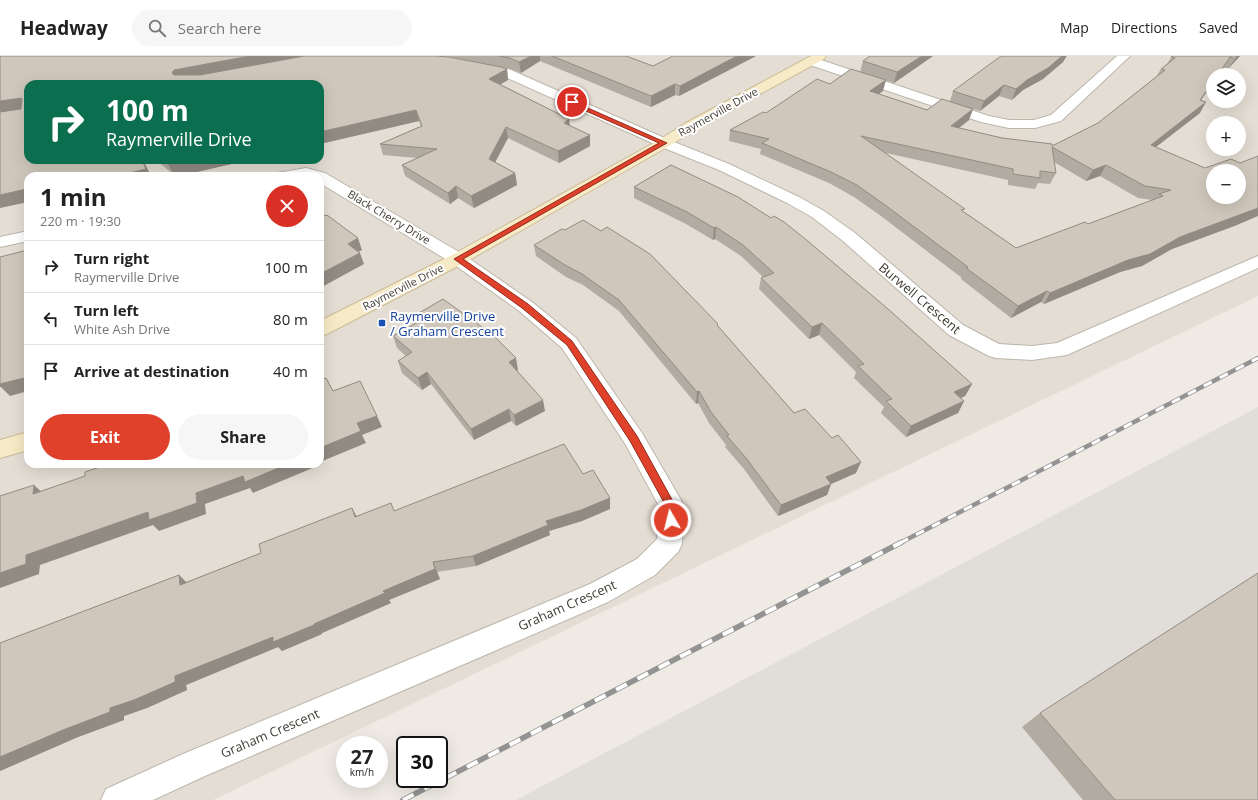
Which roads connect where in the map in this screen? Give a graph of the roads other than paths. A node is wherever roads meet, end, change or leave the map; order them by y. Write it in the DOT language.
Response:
graph roads {
  1 [pos="1124,56"];
  2 [pos="815,58"];
  3 [pos="466,64"];
  4 [pos="664,143"];
  5 [pos="324,178"];
  6 [pos="24,237"];
  7 [pos="0,242"];
  8 [pos="458,259"];
  9 [pos="1258,261"];
  10 [pos="324,327"];
  11 [pos="24,442"];
  12 [pos="0,449"];
  13 [pos="118,800"];
  1 -- 2 [label="street"];
  2 -- 4 [label="street, Raymerville Drive"];
  3 -- 4 [label="street, Burwell Crescent"];
  4 -- 8 [label="street, Raymerville Drive"];
  4 -- 9 [label="street, Burwell Crescent"];
  5 -- 8 [label="street, Black Cherry Drive"];
  6 -- 7 [label="street"];
  8 -- 10 [label="street, Raymerville Drive"];
  8 -- 13 [label="street, Graham Crescent"];
  11 -- 12 [label="street"];
}
